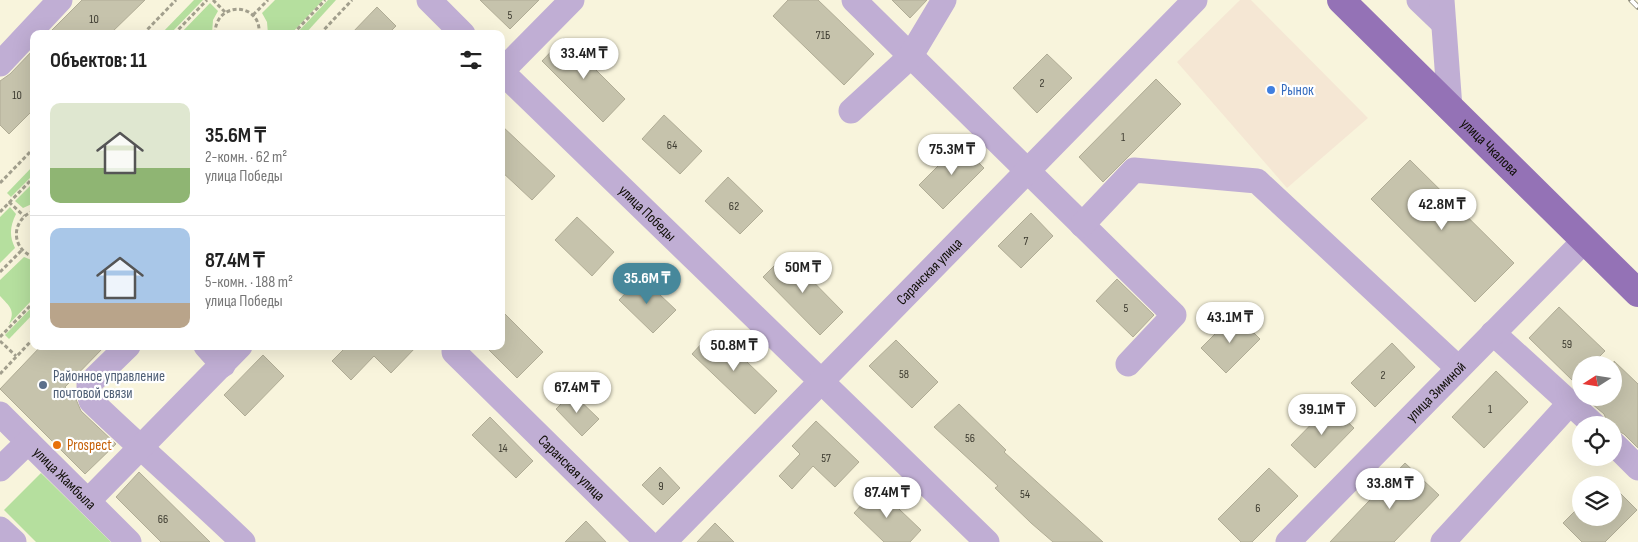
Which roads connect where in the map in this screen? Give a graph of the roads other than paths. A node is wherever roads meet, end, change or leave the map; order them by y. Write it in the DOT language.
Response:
graph roads {
  1 [pos="60,0"];
  2 [pos="429,0"];
  3 [pos="572,0"];
  4 [pos="854,0"];
  5 [pos="944,0"];
  6 [pos="1195,0"];
  7 [pos="1341,0"];
  8 [pos="1419,0"];
  9 [pos="1443,12"];
  10 [pos="32,30"];
  11 [pos="459,30"];
  12 [pos="30,32"];
  13 [pos="910,57"];
  14 [pos="0,64"];
  15 [pos="505,69"];
  16 [pos="505,75"];
  17 [pos="1450,108"];
  18 [pos="851,111"];
  19 [pos="1027,171"];
  20 [pos="1082,225"];
  21 [pos="1585,240"];
  22 [pos="1638,293"];
  23 [pos="1493,333"];
  24 [pos="124,350"];
  25 [pos="210,350"];
  26 [pos="236,350"];
  27 [pos="454,352"];
  28 [pos="1128,364"];
  29 [pos="223,365"];
  30 [pos="1458,368"];
  31 [pos="821,382"];
  32 [pos="1571,402"];
  33 [pos="0,414"];
  34 [pos="1585,416"];
  35 [pos="28,442"];
  36 [pos="139,448"];
  37 [pos="1622,452"];
  38 [pos="1638,468"];
  39 [pos="0,469"];
  40 [pos="88,501"];
  41 [pos="0,529"];
  42 [pos="14,542"];
  43 [pos="129,542"];
  44 [pos="242,542"];
  45 [pos="647,542"];
  46 [pos="664,542"];
  47 [pos="987,542"];
  48 [pos="1288,542"];
  49 [pos="1443,542"];
  1 -- 10 [label="street"];
  2 -- 11 [label="street"];
  3 -- 15 [label="street"];
  4 -- 13 [label="street"];
  5 -- 13 [label="street"];
  6 -- 19 [label="street, Саранская улица"];
  7 -- 17 [label="main road, улица Чкалова"];
  8 -- 9 [label="street"];
  9 -- 17 [label="street"];
  12 -- 14 [label="street"];
  13 -- 18 [label="street"];
  13 -- 19 [label="street"];
  16 -- 31 [label="street, улица Победы"];
  17 -- 21 [label="main road, улица Чкалова"];
  19 -- 20 [label="street"];
  19 -- 31 [label="street, Саранская улица"];
  20 -- 28 [label="street"];
  20 -- 30 [label="street"];
  21 -- 22 [label="main road, улица Чкалова"];
  21 -- 23 [label="street, улица Зиминой"];
  23 -- 30 [label="street, улица Зиминой"];
  23 -- 32 [label="street"];
  24 -- 36 [label="street"];
  25 -- 29 [label="street"];
  26 -- 29 [label="street"];
  27 -- 45 [label="street, Саранская улица"];
  29 -- 36 [label="street"];
  30 -- 48 [label="street, улица Зиминой"];
  31 -- 46 [label="street, Саранская улица"];
  31 -- 47 [label="street, улица Победы"];
  32 -- 34 [label="street"];
  32 -- 49 [label="street"];
  33 -- 35 [label="street, улица Жамбыла"];
  35 -- 39 [label="street"];
  35 -- 40 [label="street, улица Жамбыла"];
  36 -- 40 [label="street"];
  36 -- 44 [label="street"];
  37 -- 38 [label="street"];
  40 -- 43 [label="street, улица Жамбыла"];
  41 -- 42 [label="street"];
}
